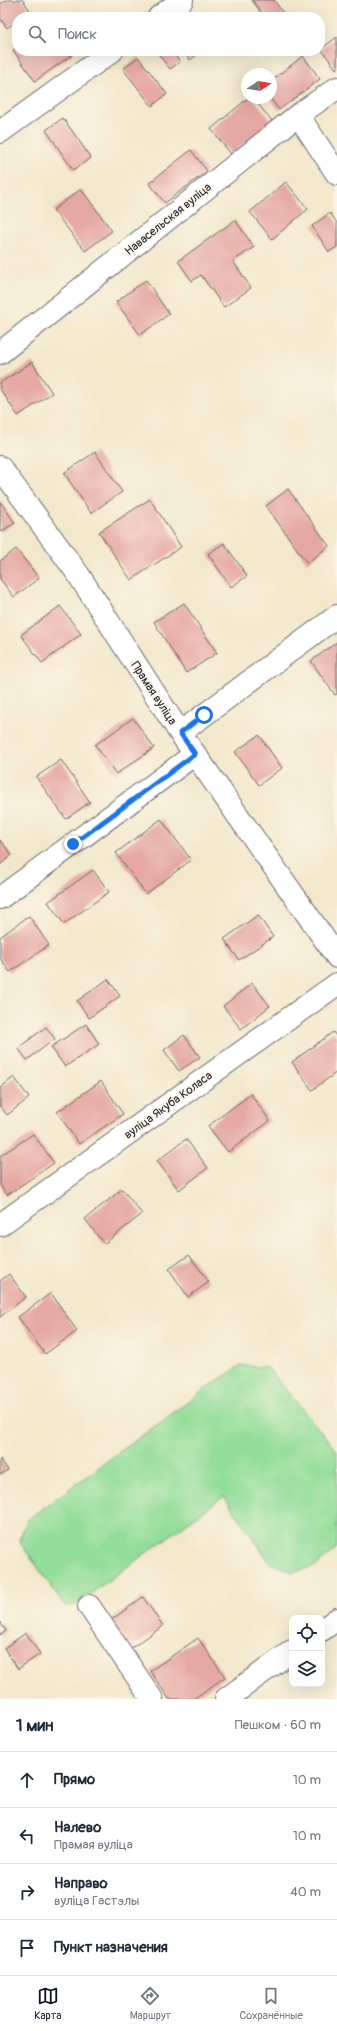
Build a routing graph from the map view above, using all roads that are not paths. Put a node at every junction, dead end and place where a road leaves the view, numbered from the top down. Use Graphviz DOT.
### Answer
graph roads {
  1 [pos="182,0"];
  2 [pos="165,12"];
  3 [pos="105,56"];
  4 [pos="337,88"];
  5 [pos="298,115"];
  6 [pos="0,132"];
  7 [pos="337,174"];
  8 [pos="0,353"];
  9 [pos="0,467"];
  10 [pos="337,616"];
  11 [pos="180,733"];
  12 [pos="195,754"];
  13 [pos="0,898"];
  14 [pos="337,957"];
  15 [pos="337,984"];
  16 [pos="0,1225"];
  17 [pos="89,1606"];
  18 [pos="337,1619"];
  19 [pos="325,1628"];
  20 [pos="289,1654"];
  21 [pos="152,1699"];
  22 [pos="226,1699"];
  1 -- 2 [label="street"];
  3 -- 6 [label="street"];
  4 -- 5 [label="street, Навасельская вуліца"];
  5 -- 7 [label="street"];
  5 -- 8 [label="street, Навасельская вуліца"];
  9 -- 11 [label="street, Прамая вуліца"];
  10 -- 11 [label="street"];
  11 -- 12 [label="street, Прамая вуліца"];
  12 -- 13 [label="street"];
  12 -- 14 [label="street, Прамая вуліца"];
  15 -- 16 [label="street, вуліца Якуба Коласа"];
  17 -- 21 [label="street"];
  18 -- 19 [label="street"];
  20 -- 22 [label="street"];
}
